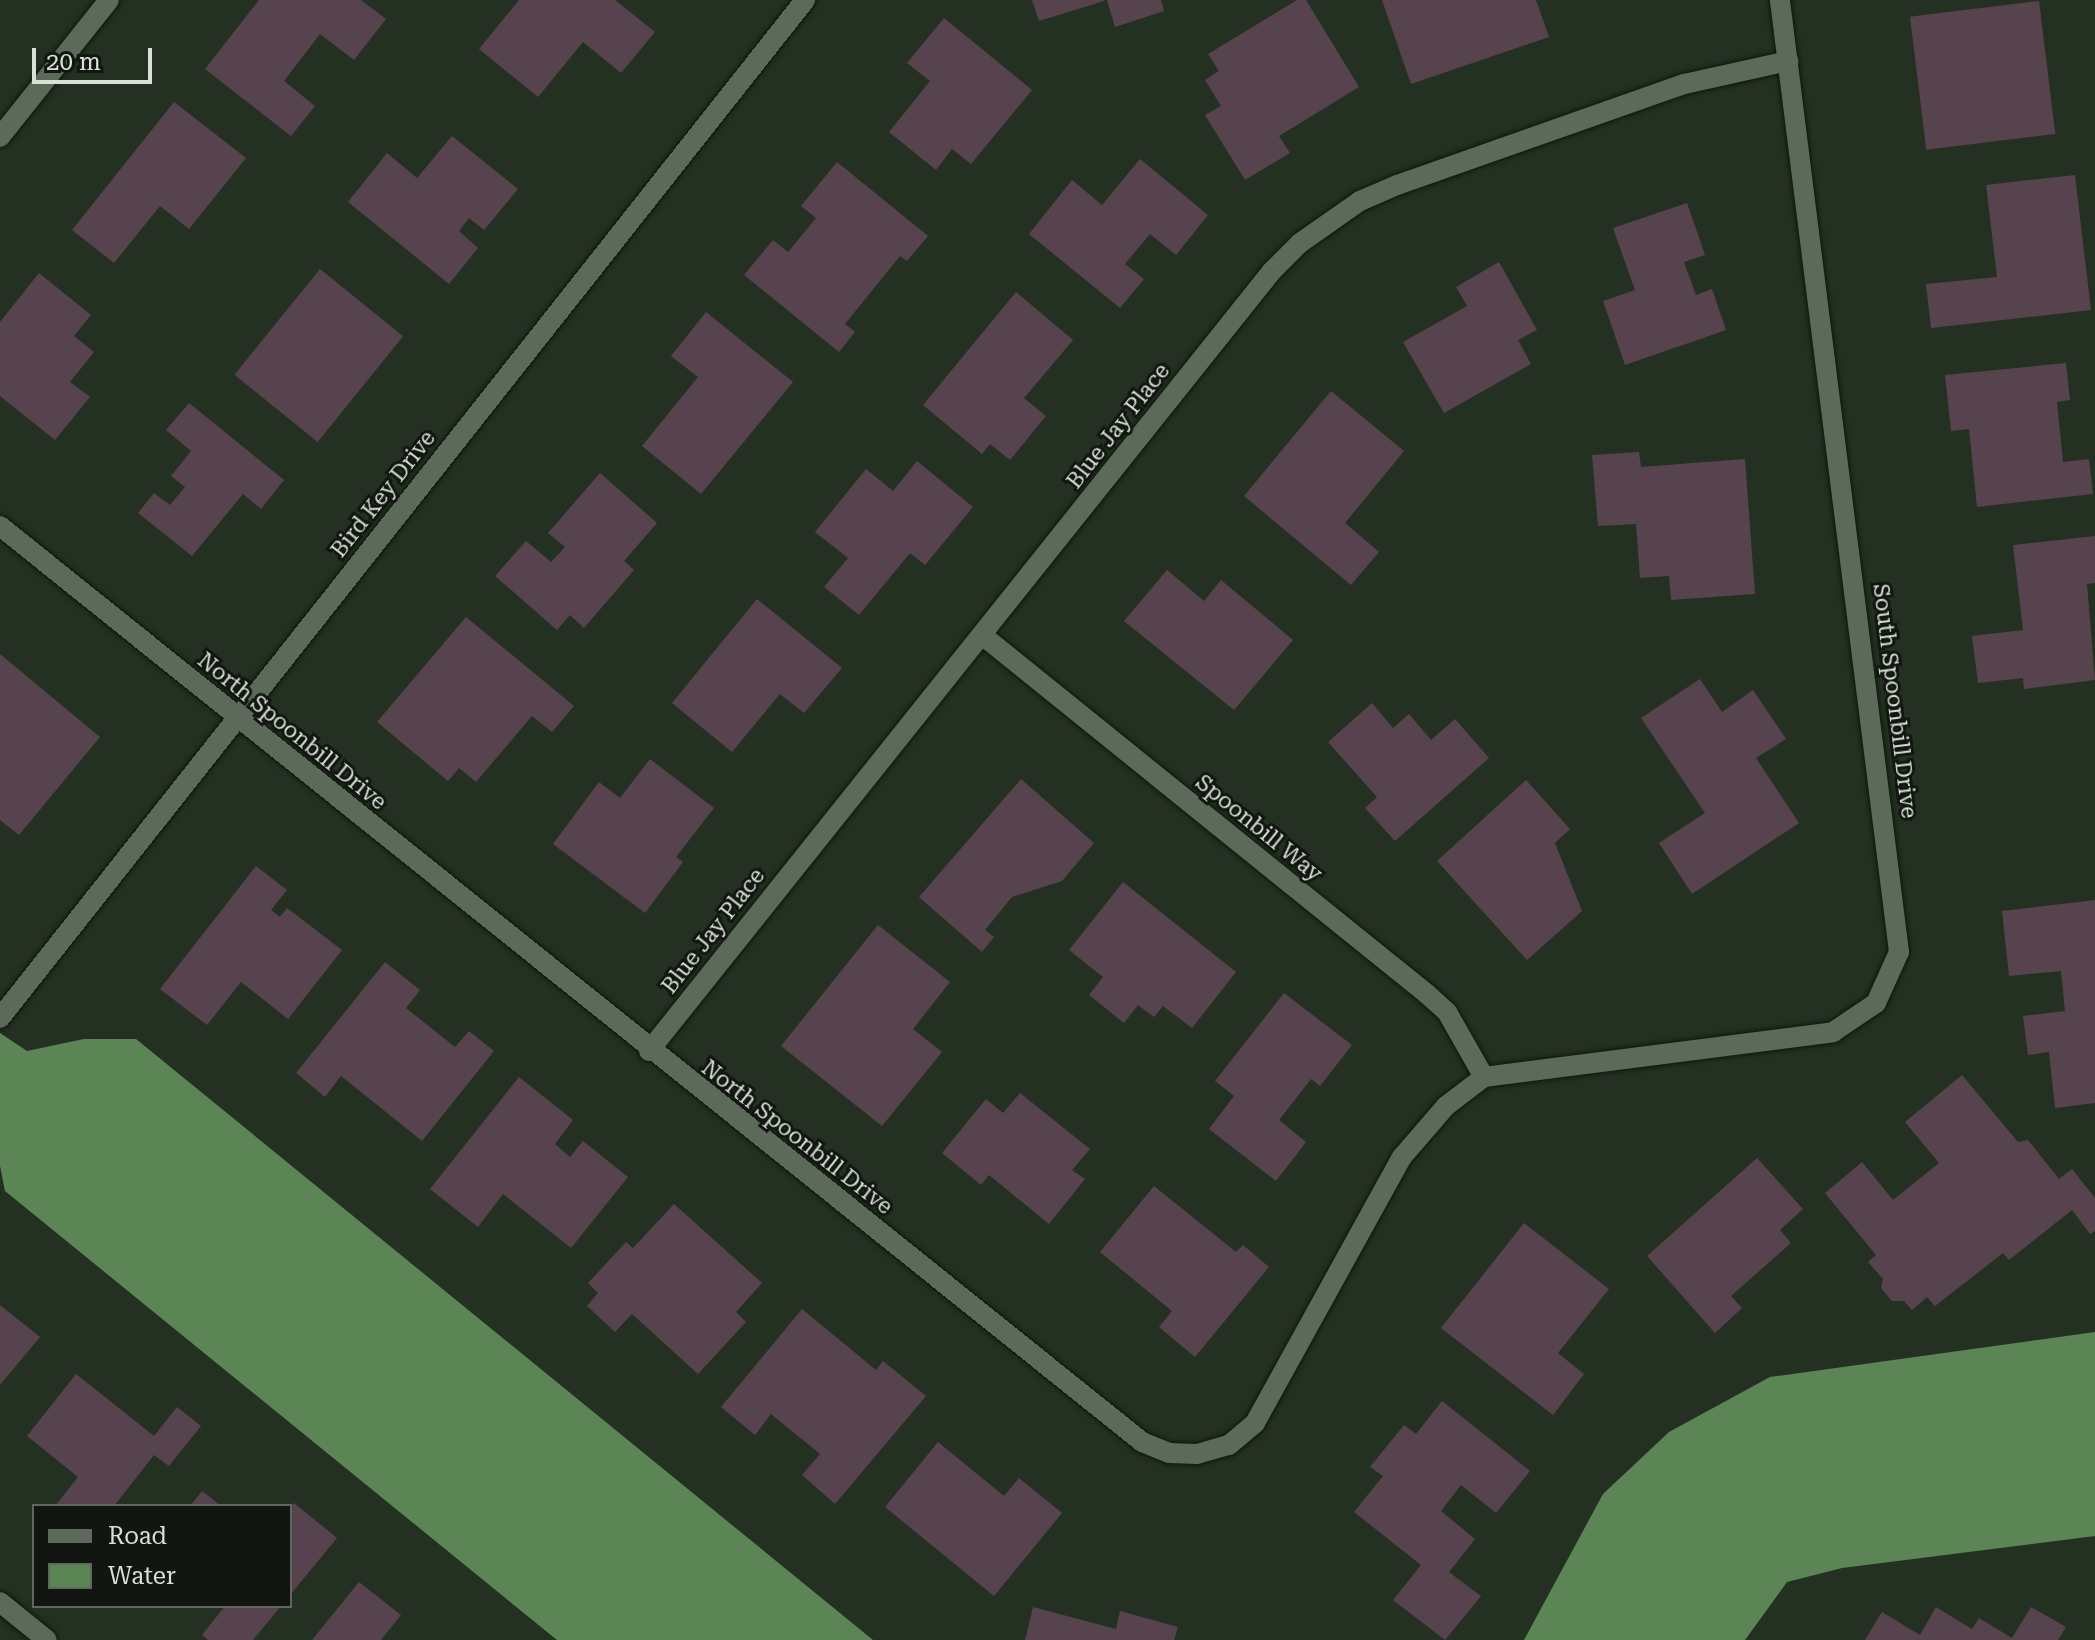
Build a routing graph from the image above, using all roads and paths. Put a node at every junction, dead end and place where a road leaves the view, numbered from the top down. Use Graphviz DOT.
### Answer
graph roads {
  1 [pos="109,0"];
  2 [pos="805,0"];
  3 [pos="1780,0"];
  4 [pos="1788,61"];
  5 [pos="0,137"];
  6 [pos="0,526"];
  7 [pos="982,635"];
  8 [pos="238,717"];
  9 [pos="0,1018"];
  10 [pos="649,1051"];
  11 [pos="1484,1077"];
  12 [pos="0,1602"];
  13 [pos="47,1640"];
  1 -- 5 [label="street"];
  2 -- 8 [label="street, Bird Key Drive"];
  3 -- 4 [label="street, South Spoonbill Drive"];
  4 -- 7 [label="street, Blue Jay Place"];
  4 -- 11 [label="street, South Spoonbill Drive"];
  6 -- 8 [label="street, North Spoonbill Drive"];
  7 -- 10 [label="street, Blue Jay Place"];
  7 -- 11 [label="street, Spoonbill Way"];
  8 -- 9 [label="street, Bird Key Drive"];
  8 -- 10 [label="street, North Spoonbill Drive"];
  10 -- 11 [label="street, North Spoonbill Drive"];
  12 -- 13 [label="street"];
}
